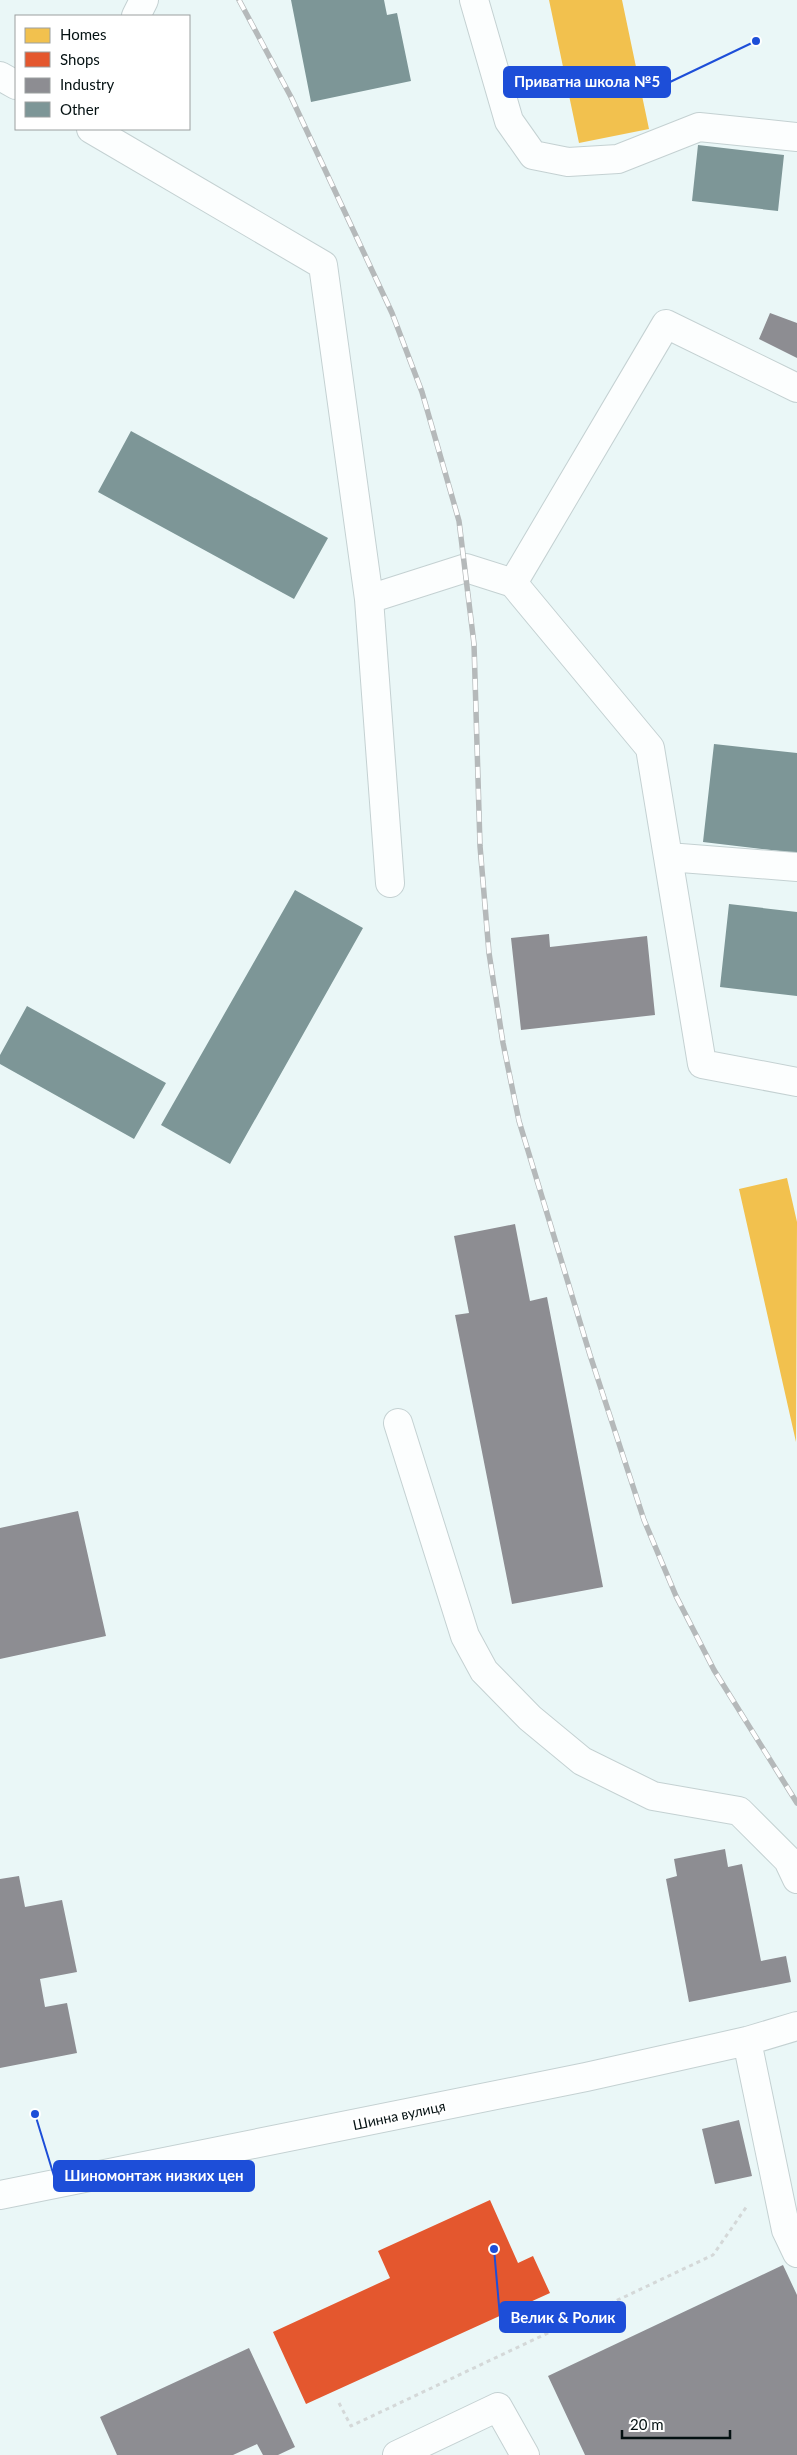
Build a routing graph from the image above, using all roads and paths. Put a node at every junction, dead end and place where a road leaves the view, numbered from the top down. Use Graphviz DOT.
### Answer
graph roads {
  1 [pos="144,0"];
  2 [pos="474,0"];
  3 [pos="136,15"];
  4 [pos="0,76"];
  5 [pos="15,84"];
  6 [pos="93,130"];
  7 [pos="797,137"];
  8 [pos="797,388"];
  9 [pos="513,583"];
  10 [pos="369,599"];
  11 [pos="668,857"];
  12 [pos="797,867"];
  13 [pos="390,884"];
  14 [pos="797,1082"];
  15 [pos="398,1423"];
  16 [pos="797,1879"];
  17 [pos="797,2026"];
  18 [pos="746,2041"];
  19 [pos="773,2167"];
  20 [pos="0,2195"];
  21 [pos="797,2253"];
  22 [pos="339,2403"];
  23 [pos="397,2455"];
  24 [pos="525,2455"];
  1 -- 3 [label="street"];
  2 -- 7 [label="street"];
  4 -- 5 [label="street"];
  6 -- 10 [label="street"];
  8 -- 9 [label="street"];
  9 -- 10 [label="street"];
  9 -- 11 [label="street"];
  10 -- 13 [label="street"];
  11 -- 12 [label="street"];
  11 -- 14 [label="street"];
  15 -- 16 [label="street"];
  17 -- 18 [label="street, Шинна вулиця"];
  18 -- 19 [label="street"];
  18 -- 20 [label="street, Шинна вулиця"];
  19 -- 21 [label="street"];
  19 -- 22 [label="path"];
  23 -- 24 [label="street"];
}
